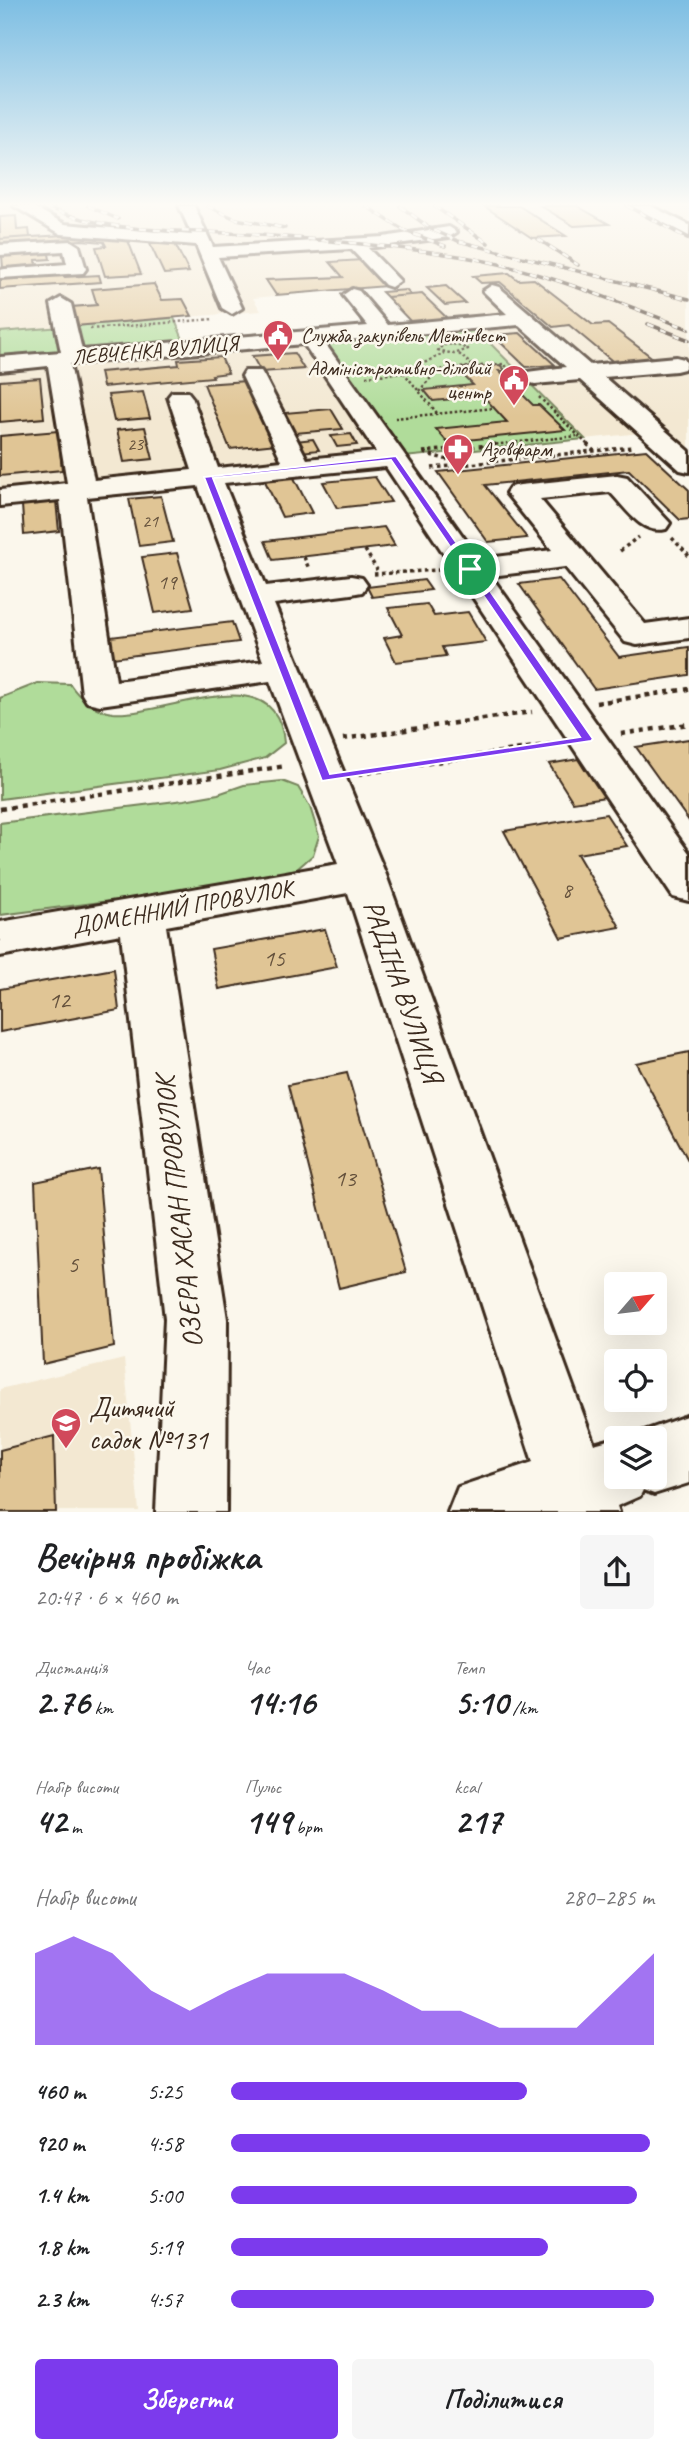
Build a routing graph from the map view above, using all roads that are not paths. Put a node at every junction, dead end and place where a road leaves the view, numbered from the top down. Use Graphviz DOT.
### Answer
graph roads {
  1 [pos="231,277"];
  2 [pos="387,277"];
  3 [pos="391,281"];
  4 [pos="492,291"];
  5 [pos="352,295"];
  6 [pos="61,304"];
  7 [pos="524,319"];
  8 [pos="383,331"];
  9 [pos="310,337"];
  10 [pos="247,342"];
  11 [pos="660,352"];
  12 [pos="66,358"];
  13 [pos="0,364"];
  14 [pos="585,373"];
  15 [pos="253,376"];
  16 [pos="535,377"];
  17 [pos="180,397"];
  18 [pos="414,455"];
  19 [pos="688,463"];
  20 [pos="298,467"];
  21 [pos="208,477"];
  22 [pos="77,490"];
  23 [pos="0,498"];
  24 [pos="646,530"];
  25 [pos="572,557"];
  26 [pos="470,569"];
  27 [pos="365,579"];
  28 [pos="255,597"];
  29 [pos="689,628"];
  30 [pos="284,669"];
  31 [pos="364,875"];
  32 [pos="688,885"];
  33 [pos="141,914"];
  34 [pos="0,939"];
  35 [pos="689,1449"];
  36 [pos="667,1456"];
  37 [pos="591,1490"];
  38 [pos="191,1511"];
  39 [pos="484,1511"];
  1 -- 10 [label="street"];
  2 -- 3 [label="street"];
  4 -- 7 [label="street"];
  5 -- 8 [label="street"];
  6 -- 12 [label="street"];
  7 -- 8 [label="street, ЛЕВЧЕНКА ВУЛИЦЯ"];
  7 -- 14 [label="street"];
  8 -- 9 [label="street, ЛЕВЧЕНКА ВУЛИЦЯ"];
  9 -- 10 [label="street, ЛЕВЧЕНКА ВУЛИЦЯ"];
  9 -- 18 [label="street"];
  10 -- 12 [label="street, ЛЕВЧЕНКА ВУЛИЦЯ"];
  11 -- 14 [label="street"];
  12 -- 13 [label="street, ЛЕВЧЕНКА ВУЛИЦЯ"];
  12 -- 22 [label="street"];
  14 -- 16 [label="street"];
  14 -- 19 [label="street"];
  15 -- 20 [label="street"];
  17 -- 21 [label="street, РАДІНА ВУЛИЦЯ"];
  18 -- 20 [label="street"];
  18 -- 26 [label="street"];
  20 -- 21 [label="street"];
  21 -- 22 [label="street"];
  21 -- 28 [label="street, РАДІНА ВУЛИЦЯ"];
  22 -- 23 [label="street"];
  22 -- 30 [label="street"];
  24 -- 25 [label="street"];
  25 -- 26 [label="street"];
  25 -- 29 [label="street"];
  26 -- 32 [label="street"];
  27 -- 28 [label="street"];
  28 -- 30 [label="street, РАДІНА ВУЛИЦЯ"];
  30 -- 31 [label="street, РАДІНА ВУЛИЦЯ"];
  31 -- 33 [label="street, ДОМЕННИЙ ПРОВУЛОК"];
  31 -- 37 [label="street, РАДІНА ВУЛИЦЯ"];
  33 -- 34 [label="street, ДОМЕННИЙ ПРОВУЛОК"];
  33 -- 38 [label="street, ОЗЕРА ХАСАН ПРОВУЛОК"];
  35 -- 36 [label="street"];
  37 -- 39 [label="street"];
}
